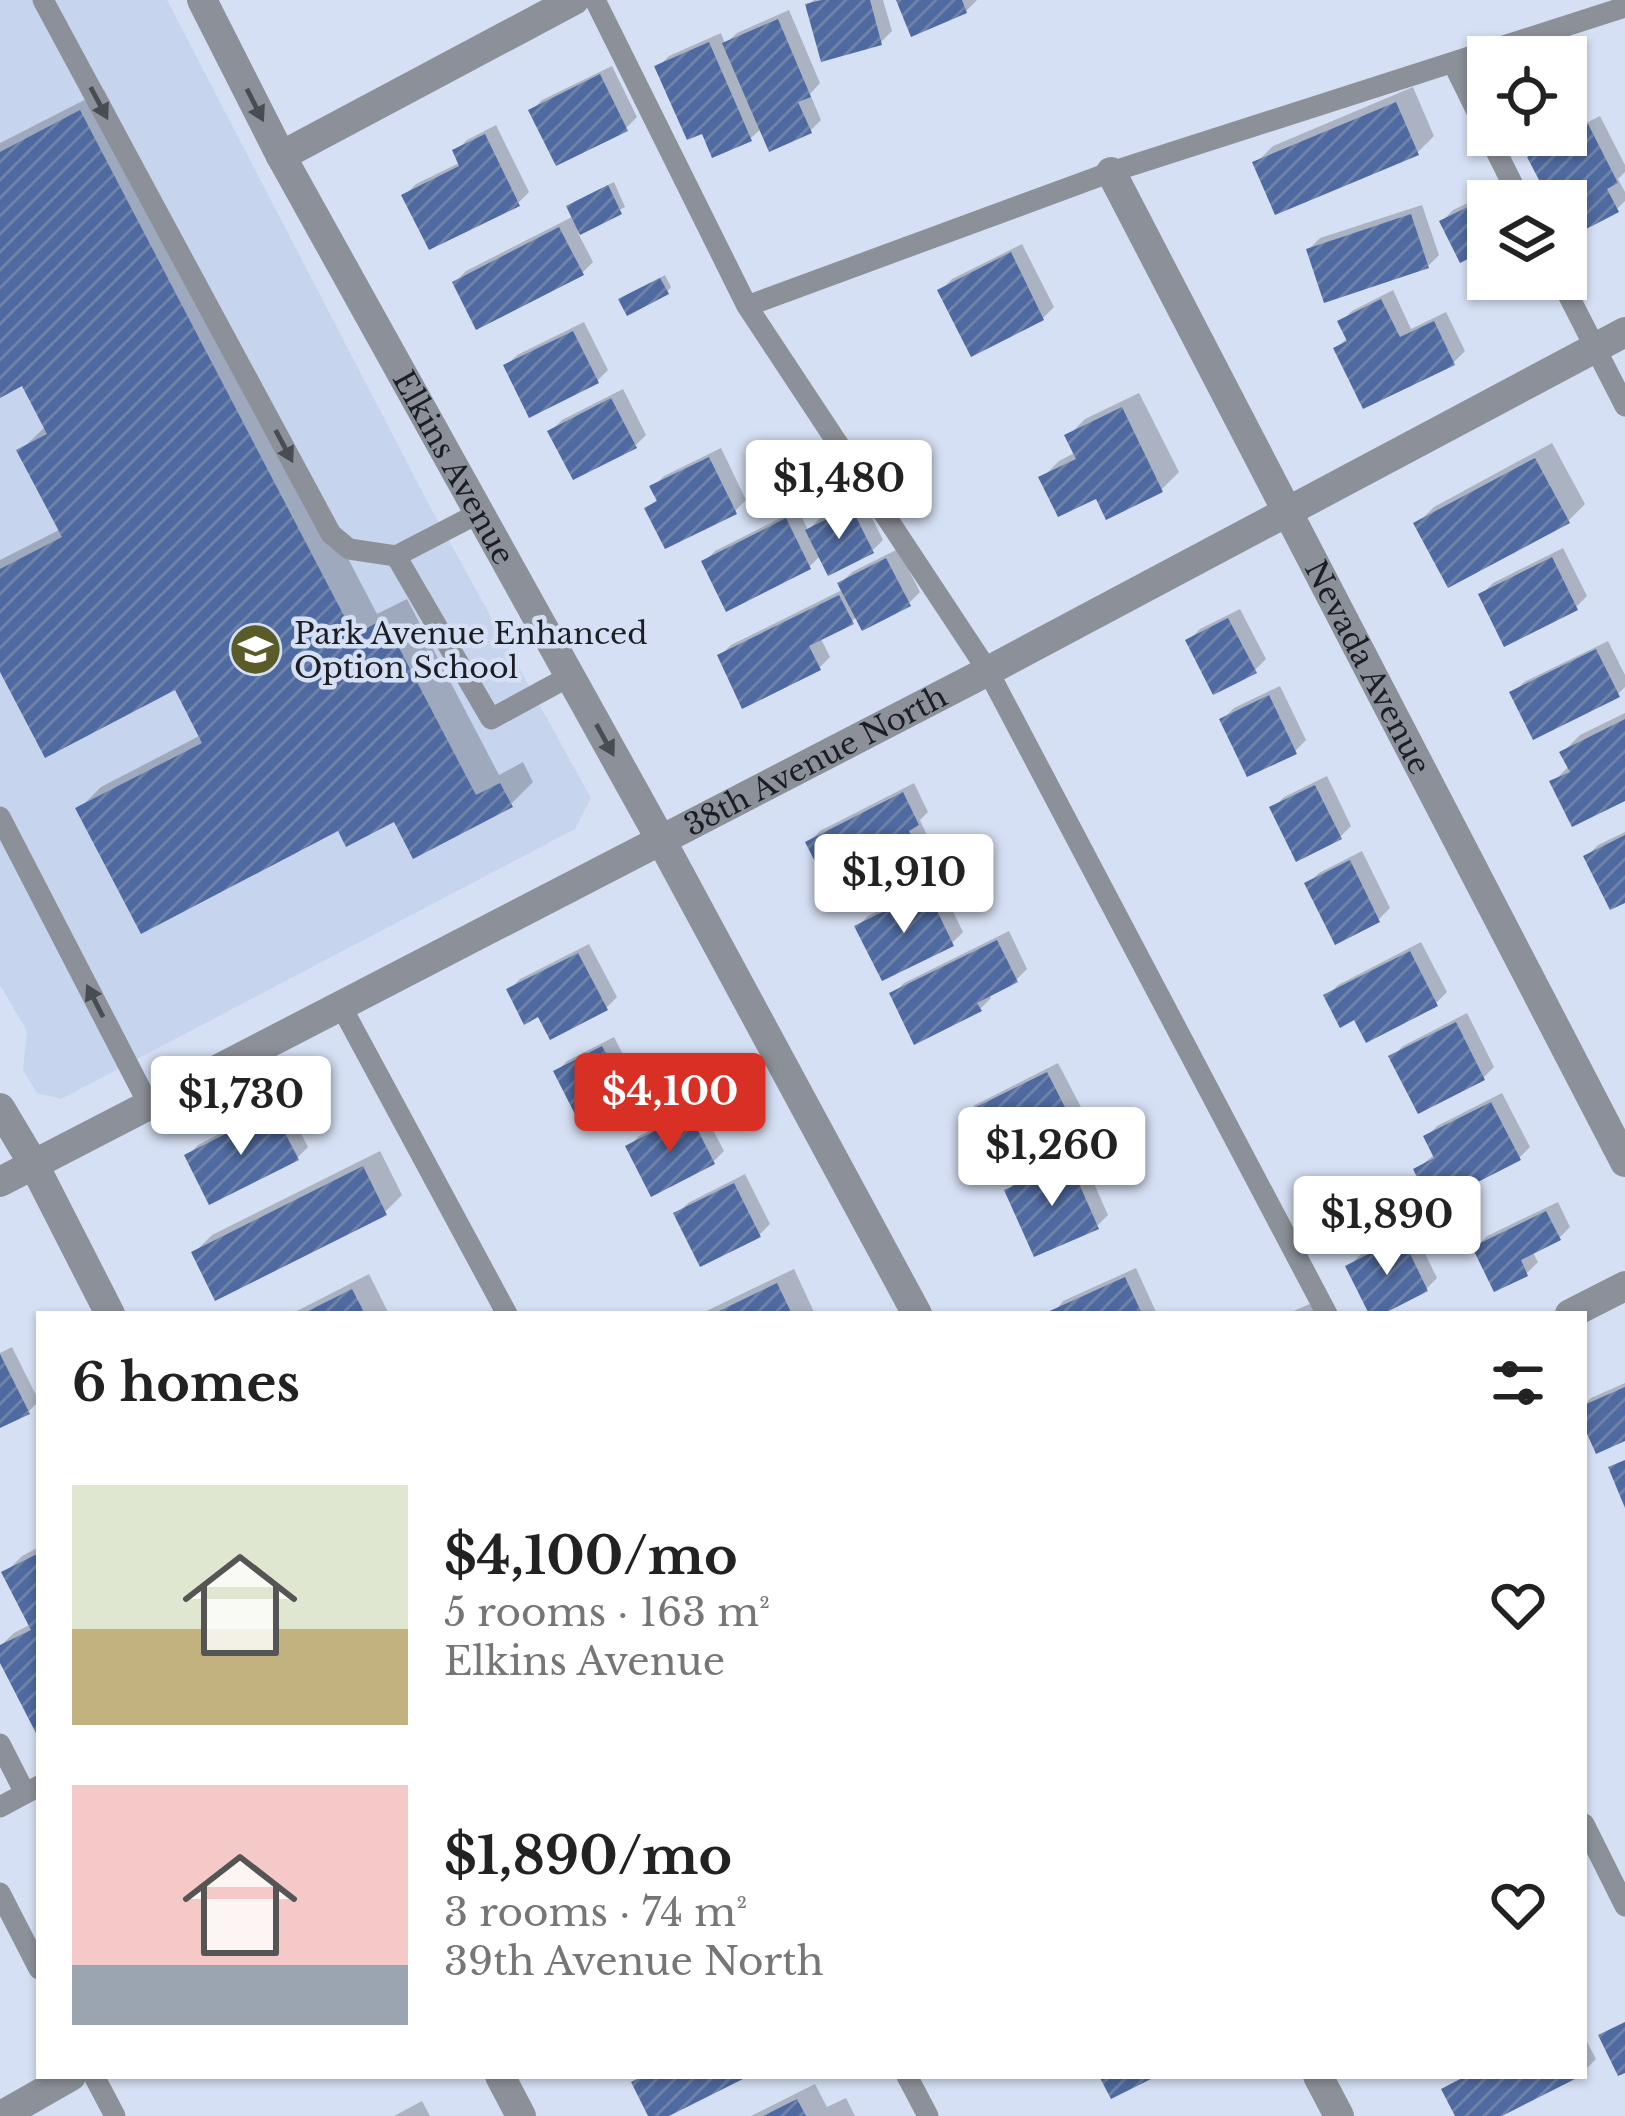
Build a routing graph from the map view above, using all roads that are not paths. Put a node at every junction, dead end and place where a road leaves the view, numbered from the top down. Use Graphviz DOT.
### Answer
graph roads {
  1 [pos="43,0"];
  2 [pos="202,0"];
  3 [pos="574,0"];
  4 [pos="595,0"];
  5 [pos="1625,8"];
  6 [pos="1453,63"];
  7 [pos="1467,92"];
  8 [pos="281,156"];
  9 [pos="1111,172"];
  10 [pos="1570,300"];
  11 [pos="747,306"];
  12 [pos="1625,332"];
  13 [pos="1594,347"];
  14 [pos="1625,406"];
  15 [pos="1289,512"];
  16 [pos="479,513"];
  17 [pos="397,556"];
  18 [pos="988,671"];
  19 [pos="570,676"];
  20 [pos="0,817"];
  21 [pos="661,840"];
  22 [pos="341,1006"];
  23 [pos="149,1105"];
  24 [pos="0,1108"];
  25 [pos="1625,1162"];
  26 [pos="34,1165"];
  27 [pos="0,1182"];
  28 [pos="1625,1286"];
  29 [pos="108,1311"];
  30 [pos="505,1311"];
  31 [pos="915,1311"];
  32 [pos="1325,1311"];
  33 [pos="1576,1311"];
  34 [pos="0,1744"];
  35 [pos="32,1789"];
  36 [pos="0,1807"];
  37 [pos="1587,1830"];
  38 [pos="0,1893"];
  39 [pos="1625,1906"];
  40 [pos="36,1963"];
  41 [pos="65,2079"];
  42 [pos="96,2079"];
  43 [pos="502,2079"];
  44 [pos="909,2079"];
  45 [pos="1320,2079"];
  46 [pos="1,2116"];
  47 [pos="115,2116"];
  48 [pos="521,2116"];
  49 [pos="928,2116"];
  50 [pos="1339,2116"];
  1 -- 17 [label="lane, one-way"];
  2 -- 8 [label="street, Elkins Avenue, one-way"];
  3 -- 8 [label="street"];
  4 -- 11 [label="lane"];
  5 -- 6 [label="lane"];
  6 -- 7 [label="lane"];
  6 -- 9 [label="lane"];
  8 -- 16 [label="street, Elkins Avenue"];
  9 -- 11 [label="lane"];
  9 -- 15 [label="street, Nevada Avenue"];
  10 -- 13 [label="lane"];
  11 -- 18 [label="lane"];
  12 -- 13 [label="street, 38th Avenue North"];
  13 -- 14 [label="lane"];
  13 -- 15 [label="street, 38th Avenue North"];
  15 -- 18 [label="street, 38th Avenue North"];
  15 -- 25 [label="street, Nevada Avenue"];
  16 -- 17 [label="lane"];
  16 -- 19 [label="street, Elkins Avenue"];
  17 -- 19 [label="lane"];
  18 -- 21 [label="street, 38th Avenue North"];
  18 -- 32 [label="lane"];
  19 -- 21 [label="street, Elkins Avenue, one-way"];
  23 -- 20 [label="lane, one-way"];
  21 -- 22 [label="street, 38th Avenue North"];
  21 -- 31 [label="street, Elkins Avenue"];
  22 -- 23 [label="street, 38th Avenue North"];
  22 -- 30 [label="lane"];
  23 -- 26 [label="street, 38th Avenue North"];
  24 -- 26 [label="street"];
  26 -- 27 [label="street, 38th Avenue North"];
  26 -- 29 [label="street"];
  28 -- 33 [label="street"];
  34 -- 35 [label="lane"];
  35 -- 36 [label="lane"];
  37 -- 39 [label="lane"];
  38 -- 40 [label="lane"];
  41 -- 46 [label="street"];
  42 -- 47 [label="lane"];
  43 -- 48 [label="street"];
  44 -- 49 [label="lane"];
  45 -- 50 [label="street"];
}
